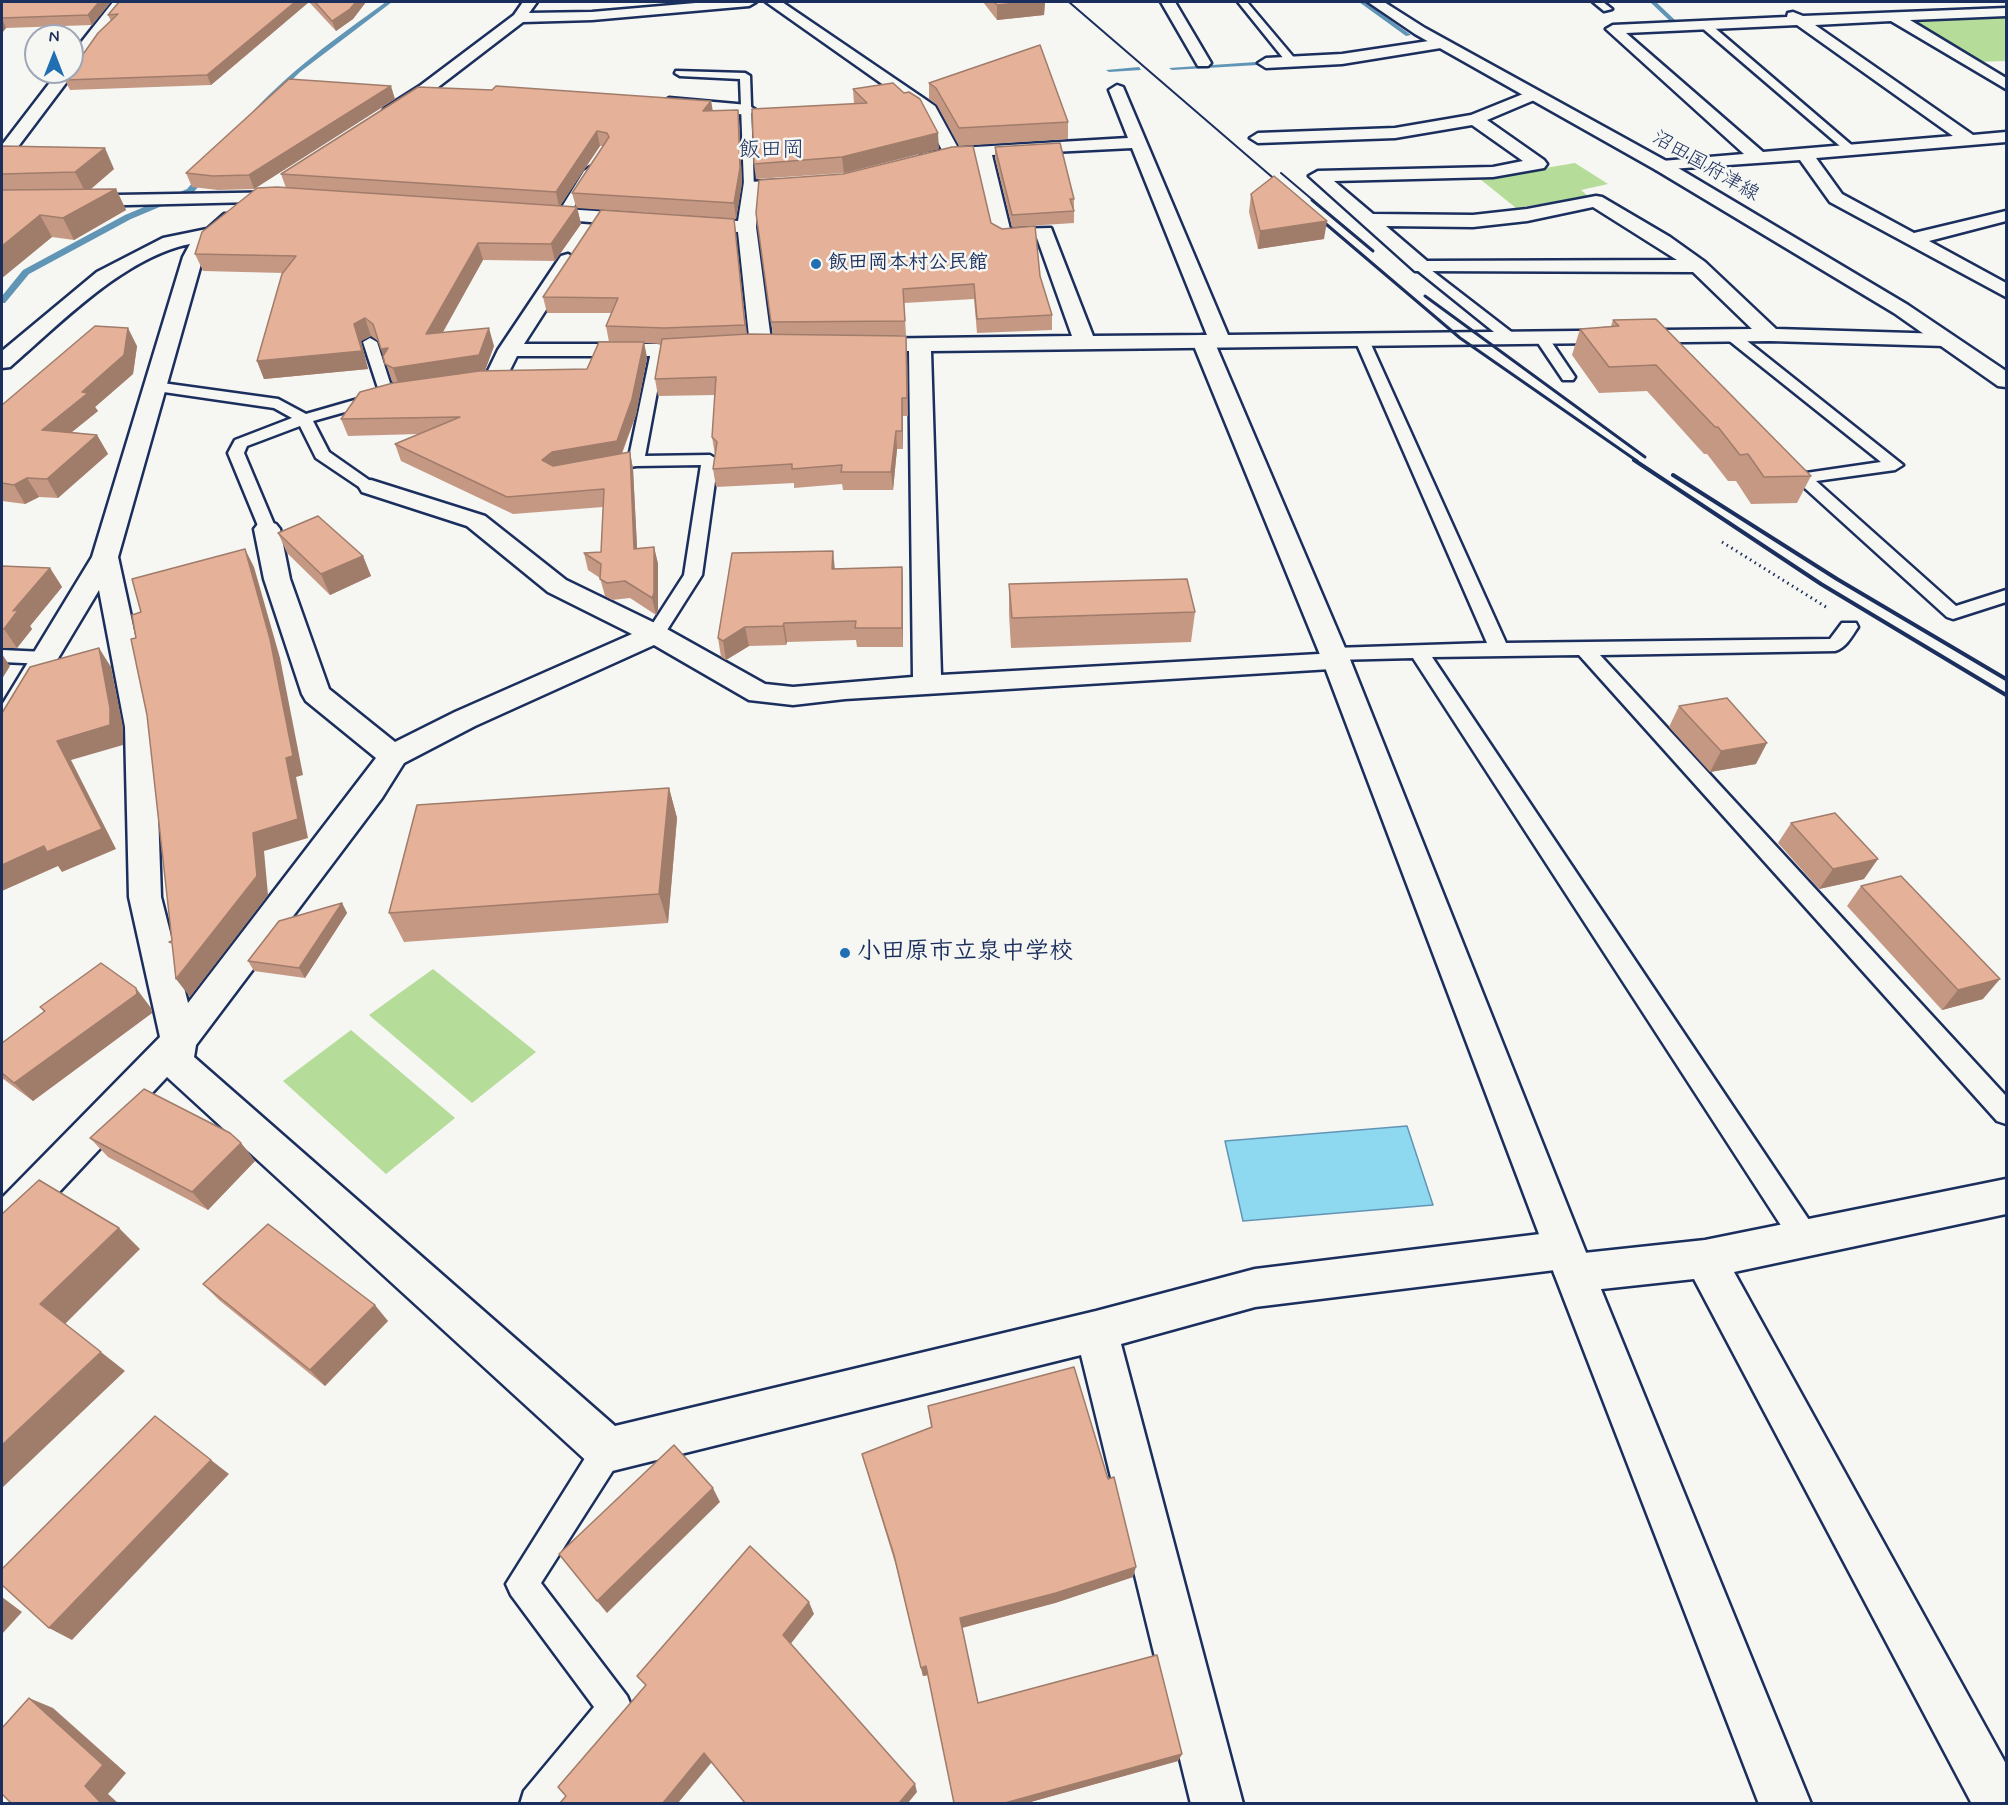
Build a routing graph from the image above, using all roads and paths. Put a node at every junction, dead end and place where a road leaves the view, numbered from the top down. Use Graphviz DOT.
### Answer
graph roads {
  1 [pos="120,2"];
  2 [pos="530,2"];
  3 [pos="749,2"];
  4 [pos="773,2"];
  5 [pos="1168,2"];
  6 [pos="1242,2"];
  7 [pos="1375,2"];
  8 [pos="1597,2"];
  9 [pos="1869,2"];
  10 [pos="1967,2"];
  11 [pos="1782,8"];
  12 [pos="1607,9"];
  13 [pos="1984,12"];
  14 [pos="2007,12"];
  15 [pos="1894,17"];
  16 [pos="519,18"];
  17 [pos="1800,21"];
  18 [pos="1705,25"];
  19 [pos="1442,44"];
  20 [pos="84,48"];
  21 [pos="1292,62"];
  22 [pos="1203,63"];
  23 [pos="1266,63"];
  24 [pos="680,73"];
  25 [pos="57,84"];
  26 [pos="2007,84"];
  27 [pos="427,88"];
  28 [pos="451,90"];
  29 [pos="1117,90"];
  30 [pos="1533,95"];
  31 [pos="654,102"];
  32 [pos="748,110"];
  33 [pos="1475,119"];
  34 [pos="377,120"];
  35 [pos="2007,137"];
  36 [pos="1258,138"];
  37 [pos="1969,140"];
  38 [pos="1139,143"];
  39 [pos="982,150"];
  40 [pos="1851,150"];
  41 [pos="952,153"];
  42 [pos="1804,153"];
  43 [pos="2,156"];
  44 [pos="1758,157"];
  45 [pos="598,159"];
  46 [pos="917,160"];
  47 [pos="1662,166"];
  48 [pos="288,177"];
  49 [pos="824,183"];
  50 [pos="750,186"];
  51 [pos="258,197"];
  52 [pos="306,198"];
  53 [pos="2,203"];
  54 [pos="516,212"];
  55 [pos="563,214"];
  56 [pos="2007,216"];
  57 [pos="598,217"];
  58 [pos="1366,219"];
  59 [pos="747,227"];
  60 [pos="213,233"];
  61 [pos="1913,239"];
  62 [pos="1698,266"];
  63 [pos="1422,267"];
  64 [pos="2007,291"];
  65 [pos="1770,335"];
  66 [pos="1732,336"];
  67 [pos="1509,337"];
  68 [pos="1541,337"];
  69 [pos="1362,340"];
  70 [pos="1946,340"];
  71 [pos="1211,341"];
  72 [pos="370,342"];
  73 [pos="1085,343"];
  74 [pos="920,344"];
  75 [pos="818,345"];
  76 [pos="840,345"];
  77 [pos="692,349"];
  78 [pos="509,350"];
  79 [pos="657,350"];
  80 [pos="2,362"];
  81 [pos="1568,377"];
  82 [pos="490,380"];
  83 [pos="2007,381"];
  84 [pos="155,387"];
  85 [pos="422,390"];
  86 [pos="397,393"];
  87 [pos="304,419"];
  88 [pos="1769,455"];
  89 [pos="636,460"];
  90 [pos="591,470"];
  91 [pos="1803,478"];
  92 [pos="371,487"];
  93 [pos="267,529"];
  94 [pos="1722,542"];
  95 [pos="105,557"];
  96 [pos="2003,601"];
  97 [pos="1849,627"];
  98 [pos="655,634"];
  99 [pos="1583,648"];
  100 [pos="1499,649"];
  101 [pos="1418,651"];
  102 [pos="2,656"];
  103 [pos="45,658"];
  104 [pos="1335,658"];
  105 [pos="927,686"];
  106 [pos="2,728"];
  107 [pos="393,756"];
  108 [pos="178,1041"];
  109 [pos="2007,1113"];
  110 [pos="2007,1196"];
  111 [pos="2,1225"];
  112 [pos="1805,1238"];
  113 [pos="1705,1259"];
  114 [pos="1569,1262"];
  115 [pos="1096,1330"];
  116 [pos="608,1450"];
  117 [pos="537,1803"];
  118 [pos="1217,1803"];
  119 [pos="1785,1803"];
  120 [pos="2000,1803"];
  1 -- 20 [label="street"];
  2 -- 16 [label="street"];
  3 -- 16 [label="street"];
  4 -- 41 [label="street"];
  5 -- 22 [label="street"];
  6 -- 21 [label="lane"];
  7 -- 19 [label="street, 沼田国府津線"];
  8 -- 12 [label="lane"];
  9 -- 15 [label="street"];
  10 -- 13 [label="street"];
  11 -- 17 [label="street"];
  13 -- 14 [label="street"];
  13 -- 15 [label="street"];
  15 -- 17 [label="street"];
  15 -- 26 [label="street"];
  16 -- 27 [label="street"];
  17 -- 18 [label="street"];
  17 -- 37 [label="street"];
  18 -- 40 [label="lane"];
  18 -- 44 [label="street"];
  19 -- 21 [label="street"];
  19 -- 30 [label="street, 沼田国府津線"];
  21 -- 23 [label="street"];
  24 -- 32 [label="lane"];
  25 -- 43 [label="street"];
  27 -- 28 [label="street"];
  27 -- 34 [label="street"];
  29 -- 38 [label="street"];
  30 -- 33 [label="street"];
  30 -- 47 [label="street, 沼田国府津線"];
  31 -- 32 [label="street"];
  32 -- 50 [label="lane"];
  33 -- 36 [label="street"];
  33 -- 58 [label="street"];
  35 -- 37 [label="street"];
  37 -- 40 [label="street"];
  38 -- 39 [label="street"];
  38 -- 71 [label="street"];
  39 -- 41 [label="street"];
  39 -- 73 [label="street"];
  40 -- 42 [label="street"];
  41 -- 46 [label="street"];
  42 -- 44 [label="street"];
  42 -- 61 [label="street"];
  44 -- 47 [label="street"];
  45 -- 55 [label="lane"];
  47 -- 70 [label="street, 沼田国府津線"];
  48 -- 51 [label="street"];
  49 -- 50 [label="street"];
  50 -- 59 [label="street"];
  51 -- 52 [label="street"];
  51 -- 53 [label="street"];
  51 -- 60 [label="street"];
  54 -- 55 [label="street"];
  55 -- 57 [label="street"];
  56 -- 61 [label="street"];
  57 -- 59 [label="street"];
  57 -- 78 [label="street"];
  58 -- 62 [label="street"];
  58 -- 63 [label="street"];
  59 -- 75 [label="street"];
  60 -- 80 [label="street"];
  60 -- 84 [label="street"];
  61 -- 64 [label="street"];
  62 -- 63 [label="street"];
  62 -- 65 [label="street"];
  63 -- 67 [label="lane"];
  65 -- 66 [label="street"];
  65 -- 70 [label="street"];
  66 -- 68 [label="street"];
  66 -- 91 [label="lane"];
  67 -- 68 [label="street"];
  67 -- 69 [label="street"];
  68 -- 81 [label="lane"];
  69 -- 71 [label="street"];
  69 -- 100 [label="lane"];
  70 -- 83 [label="street, 沼田国府津線"];
  71 -- 73 [label="street"];
  71 -- 104 [label="street"];
  72 -- 86 [label="lane"];
  73 -- 74 [label="street"];
  74 -- 76 [label="street"];
  74 -- 105 [label="street"];
  77 -- 79 [label="lane"];
  78 -- 79 [label="street"];
  78 -- 82 [label="street"];
  79 -- 89 [label="lane"];
  84 -- 87 [label="lane"];
  84 -- 95 [label="street"];
  85 -- 86 [label="lane"];
  86 -- 87 [label="lane"];
  87 -- 92 [label="lane"];
  87 -- 93 [label="lane"];
  88 -- 91 [label="lane"];
  89 -- 90 [label="lane"];
  89 -- 98 [label="lane"];
  91 -- 96 [label="lane"];
  92 -- 98 [label="street"];
  93 -- 107 [label="street"];
  94 -- 97 [label="path"];
  95 -- 103 [label="street"];
  95 -- 108 [label="street"];
  97 -- 99 [label="lane"];
  98 -- 105 [label="street"];
  98 -- 107 [label="street"];
  99 -- 100 [label="lane"];
  99 -- 109 [label="lane"];
  100 -- 101 [label="lane"];
  101 -- 104 [label="lane"];
  101 -- 112 [label="lane"];
  102 -- 103 [label="lane"];
  103 -- 106 [label="street"];
  104 -- 105 [label="street"];
  104 -- 114 [label="street"];
  107 -- 108 [label="street"];
  108 -- 111 [label="street"];
  108 -- 116 [label="street"];
  110 -- 112 [label="street"];
  112 -- 113 [label="street"];
  113 -- 114 [label="street"];
  113 -- 120 [label="street"];
  114 -- 115 [label="street"];
  114 -- 119 [label="street"];
  115 -- 116 [label="street"];
  115 -- 118 [label="street"];
  116 -- 117 [label="lane"];
}
